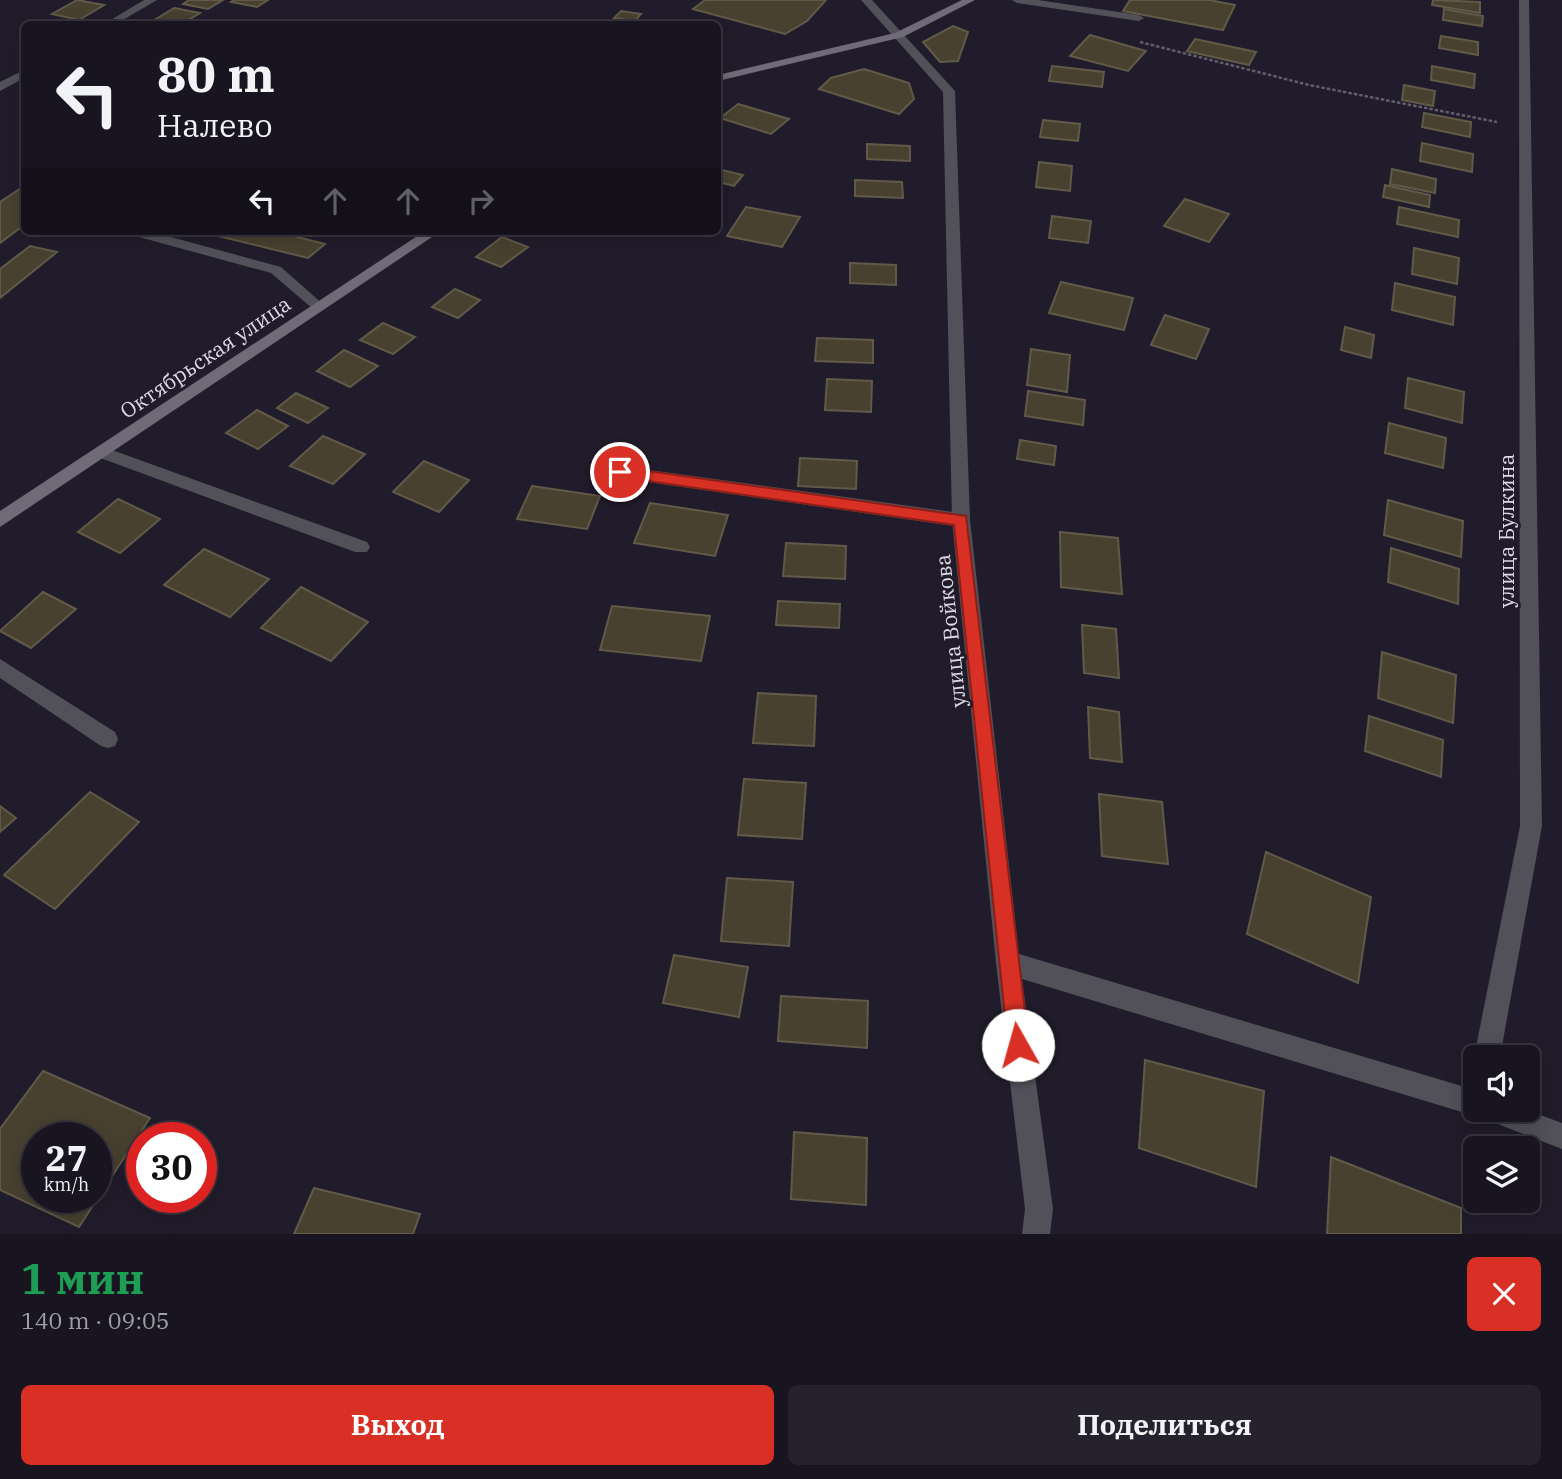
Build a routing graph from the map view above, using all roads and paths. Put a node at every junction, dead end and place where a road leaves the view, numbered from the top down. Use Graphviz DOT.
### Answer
graph roads {
  1 [pos="152,0"];
  2 [pos="866,0"];
  3 [pos="970,0"];
  4 [pos="1017,0"];
  5 [pos="1524,0"];
  6 [pos="1067,3"];
  7 [pos="1139,18"];
  8 [pos="114,21"];
  9 [pos="899,35"];
  10 [pos="1139,42"];
  11 [pos="21,75"];
  12 [pos="721,77"];
  13 [pos="0,87"];
  14 [pos="1525,127"];
  15 [pos="148,235"];
  16 [pos="428,235"];
  17 [pos="318,306"];
  18 [pos="100,452"];
  19 [pos="620,472"];
  20 [pos="0,520"];
  21 [pos="961,520"];
  22 [pos="361,547"];
  23 [pos="0,667"];
  24 [pos="108,739"];
  25 [pos="1008,963"];
  26 [pos="1489,1045"];
  27 [pos="1463,1099"];
  28 [pos="1525,1122"];
  29 [pos="1562,1136"];
  30 [pos="1036,1234"];
  1 -- 8 [label="street"];
  2 -- 9 [label="street"];
  3 -- 9 [label="main road"];
  4 -- 6 [label="street"];
  5 -- 14 [label="street, улица Булкина"];
  6 -- 7 [label="street"];
  9 -- 12 [label="main road"];
  9 -- 21 [label="street, улица Войкова"];
  10 -- 14 [label="path"];
  11 -- 13 [label="street"];
  14 -- 26 [label="street, улица Булкина"];
  15 -- 17 [label="street"];
  16 -- 17 [label="main road, Октябрьская улица"];
  17 -- 18 [label="main road, Октябрьская улица"];
  18 -- 20 [label="main road, Октябрьская улица"];
  18 -- 22 [label="street"];
  19 -- 21 [label="street"];
  21 -- 25 [label="street, улица Войкова"];
  23 -- 24 [label="street"];
  25 -- 27 [label="street"];
  25 -- 30 [label="street, улица Войкова"];
  28 -- 29 [label="street"];
}
